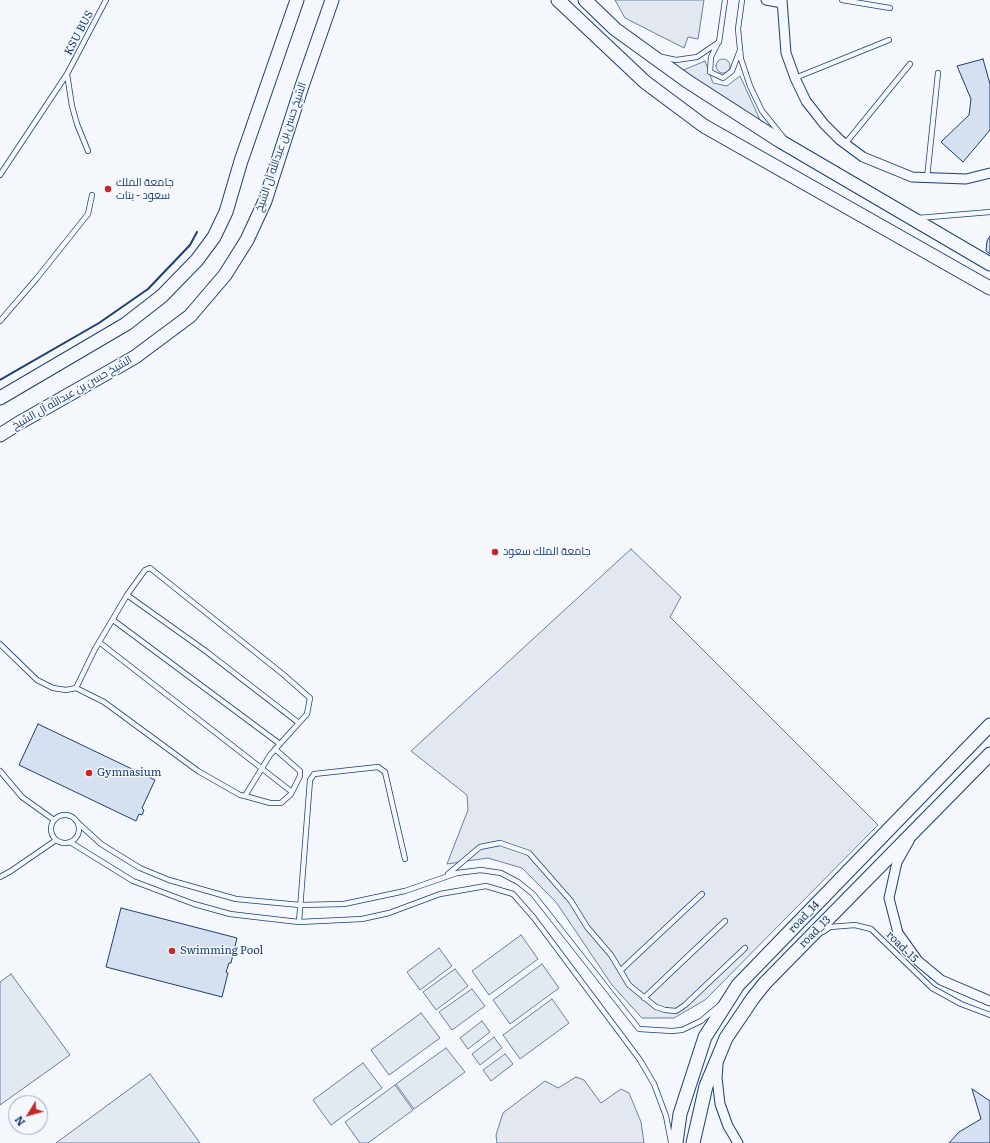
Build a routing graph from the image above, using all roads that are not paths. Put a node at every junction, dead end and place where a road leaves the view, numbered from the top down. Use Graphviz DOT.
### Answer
graph roads {
  1 [pos="106,0"];
  2 [pos="297,0"];
  3 [pos="332,0"];
  4 [pos="558,0"];
  5 [pos="585,0"];
  6 [pos="725,0"];
  7 [pos="742,0"];
  8 [pos="766,0"];
  9 [pos="842,0"];
  10 [pos="782,2"];
  11 [pos="890,8"];
  12 [pos="889,40"];
  13 [pos="719,42"];
  14 [pos="740,49"];
  15 [pos="652,56"];
  16 [pos="910,64"];
  17 [pos="938,73"];
  18 [pos="67,74"];
  19 [pos="795,78"];
  20 [pos="845,144"];
  21 [pos="792,148"];
  22 [pos="88,151"];
  23 [pos="990,173"];
  24 [pos="0,175"];
  25 [pos="927,178"];
  26 [pos="92,195"];
  27 [pos="990,212"];
  28 [pos="914,218"];
  29 [pos="990,264"];
  30 [pos="990,288"];
  31 [pos="0,321"];
  32 [pos="0,398"];
  33 [pos="0,435"];
  34 [pos="127,595"];
  35 [pos="112,620"];
  36 [pos="99,642"];
  37 [pos="0,644"];
  38 [pos="76,688"];
  39 [pos="299,723"];
  40 [pos="990,726"];
  41 [pos="280,744"];
  42 [pos="275,749"];
  43 [pos="990,754"];
  44 [pos="262,768"];
  45 [pos="0,771"];
  46 [pos="292,792"];
  47 [pos="245,796"];
  48 [pos="54,820"];
  49 [pos="76,822"];
  50 [pos="916,829"];
  51 [pos="56,840"];
  52 [pos="70,842"];
  53 [pos="405,859"];
  54 [pos="0,876"];
  55 [pos="446,876"];
  56 [pos="702,894"];
  57 [pos="300,905"];
  58 [pos="725,920"];
  59 [pos="299,922"];
  60 [pos="745,948"];
  61 [pos="798,948"];
  62 [pos="620,970"];
  63 [pos="734,991"];
  64 [pos="644,998"];
  65 [pos="990,1001"];
  66 [pos="990,1015"];
  67 [pos="719,1054"];
  68 [pos="671,1143"];
  69 [pos="676,1143"];
  70 [pos="693,1143"];
  71 [pos="738,1143"];
  1 -- 18 [label="lane, KSU BUS"];
  2 -- 32 [label="street"];
  3 -- 33 [label="street, الشيخ حسن بن عبدالله آل الشيخ"];
  4 -- 30 [label="street"];
  5 -- 15 [label="street"];
  6 -- 13 [label="lane"];
  7 -- 14 [label="lane"];
  8 -- 10 [label="street"];
  9 -- 11 [label="lane"];
  10 -- 19 [label="street"];
  12 -- 19 [label="lane"];
  13 -- 14 [label="lane"];
  13 -- 15 [label="lane"];
  14 -- 21 [label="lane"];
  15 -- 21 [label="street"];
  16 -- 20 [label="lane"];
  17 -- 25 [label="lane"];
  18 -- 22 [label="lane"];
  18 -- 24 [label="lane, KSU BUS"];
  19 -- 20 [label="street"];
  20 -- 25 [label="street"];
  21 -- 28 [label="street"];
  23 -- 25 [label="street"];
  26 -- 31 [label="lane"];
  27 -- 28 [label="lane"];
  28 -- 29 [label="street"];
  34 -- 35 [label="lane"];
  34 -- 39 [label="lane"];
  34 -- 39 [label="lane"];
  35 -- 36 [label="lane"];
  35 -- 41 [label="lane"];
  36 -- 38 [label="lane"];
  36 -- 44 [label="lane"];
  37 -- 38 [label="lane"];
  38 -- 47 [label="lane"];
  39 -- 41 [label="lane"];
  40 -- 63 [label="street, road_14"];
  41 -- 42 [label="lane"];
  42 -- 44 [label="lane"];
  42 -- 46 [label="lane"];
  43 -- 50 [label="street, road_13"];
  44 -- 46 [label="lane"];
  44 -- 47 [label="lane"];
  45 -- 48 [label="lane"];
  46 -- 47 [label="lane"];
  48 -- 49 [label="lane"];
  48 -- 51 [label="lane"];
  49 -- 52 [label="lane"];
  49 -- 57 [label="lane"];
  50 -- 61 [label="street, road_13"];
  50 -- 65 [label="street"];
  51 -- 52 [label="lane"];
  51 -- 54 [label="lane"];
  52 -- 59 [label="lane"];
  53 -- 57 [label="lane"];
  55 -- 57 [label="lane"];
  55 -- 62 [label="lane"];
  55 -- 63 [label="lane"];
  56 -- 62 [label="lane"];
  57 -- 59 [label="lane"];
  58 -- 64 [label="lane"];
  59 -- 68 [label="lane"];
  60 -- 64 [label="lane"];
  61 -- 66 [label="lane, road_15"];
  61 -- 67 [label="street, road_13"];
  62 -- 64 [label="lane"];
  63 -- 69 [label="street, road_14"];
  67 -- 70 [label="street, road_13"];
  67 -- 71 [label="street"];
}
